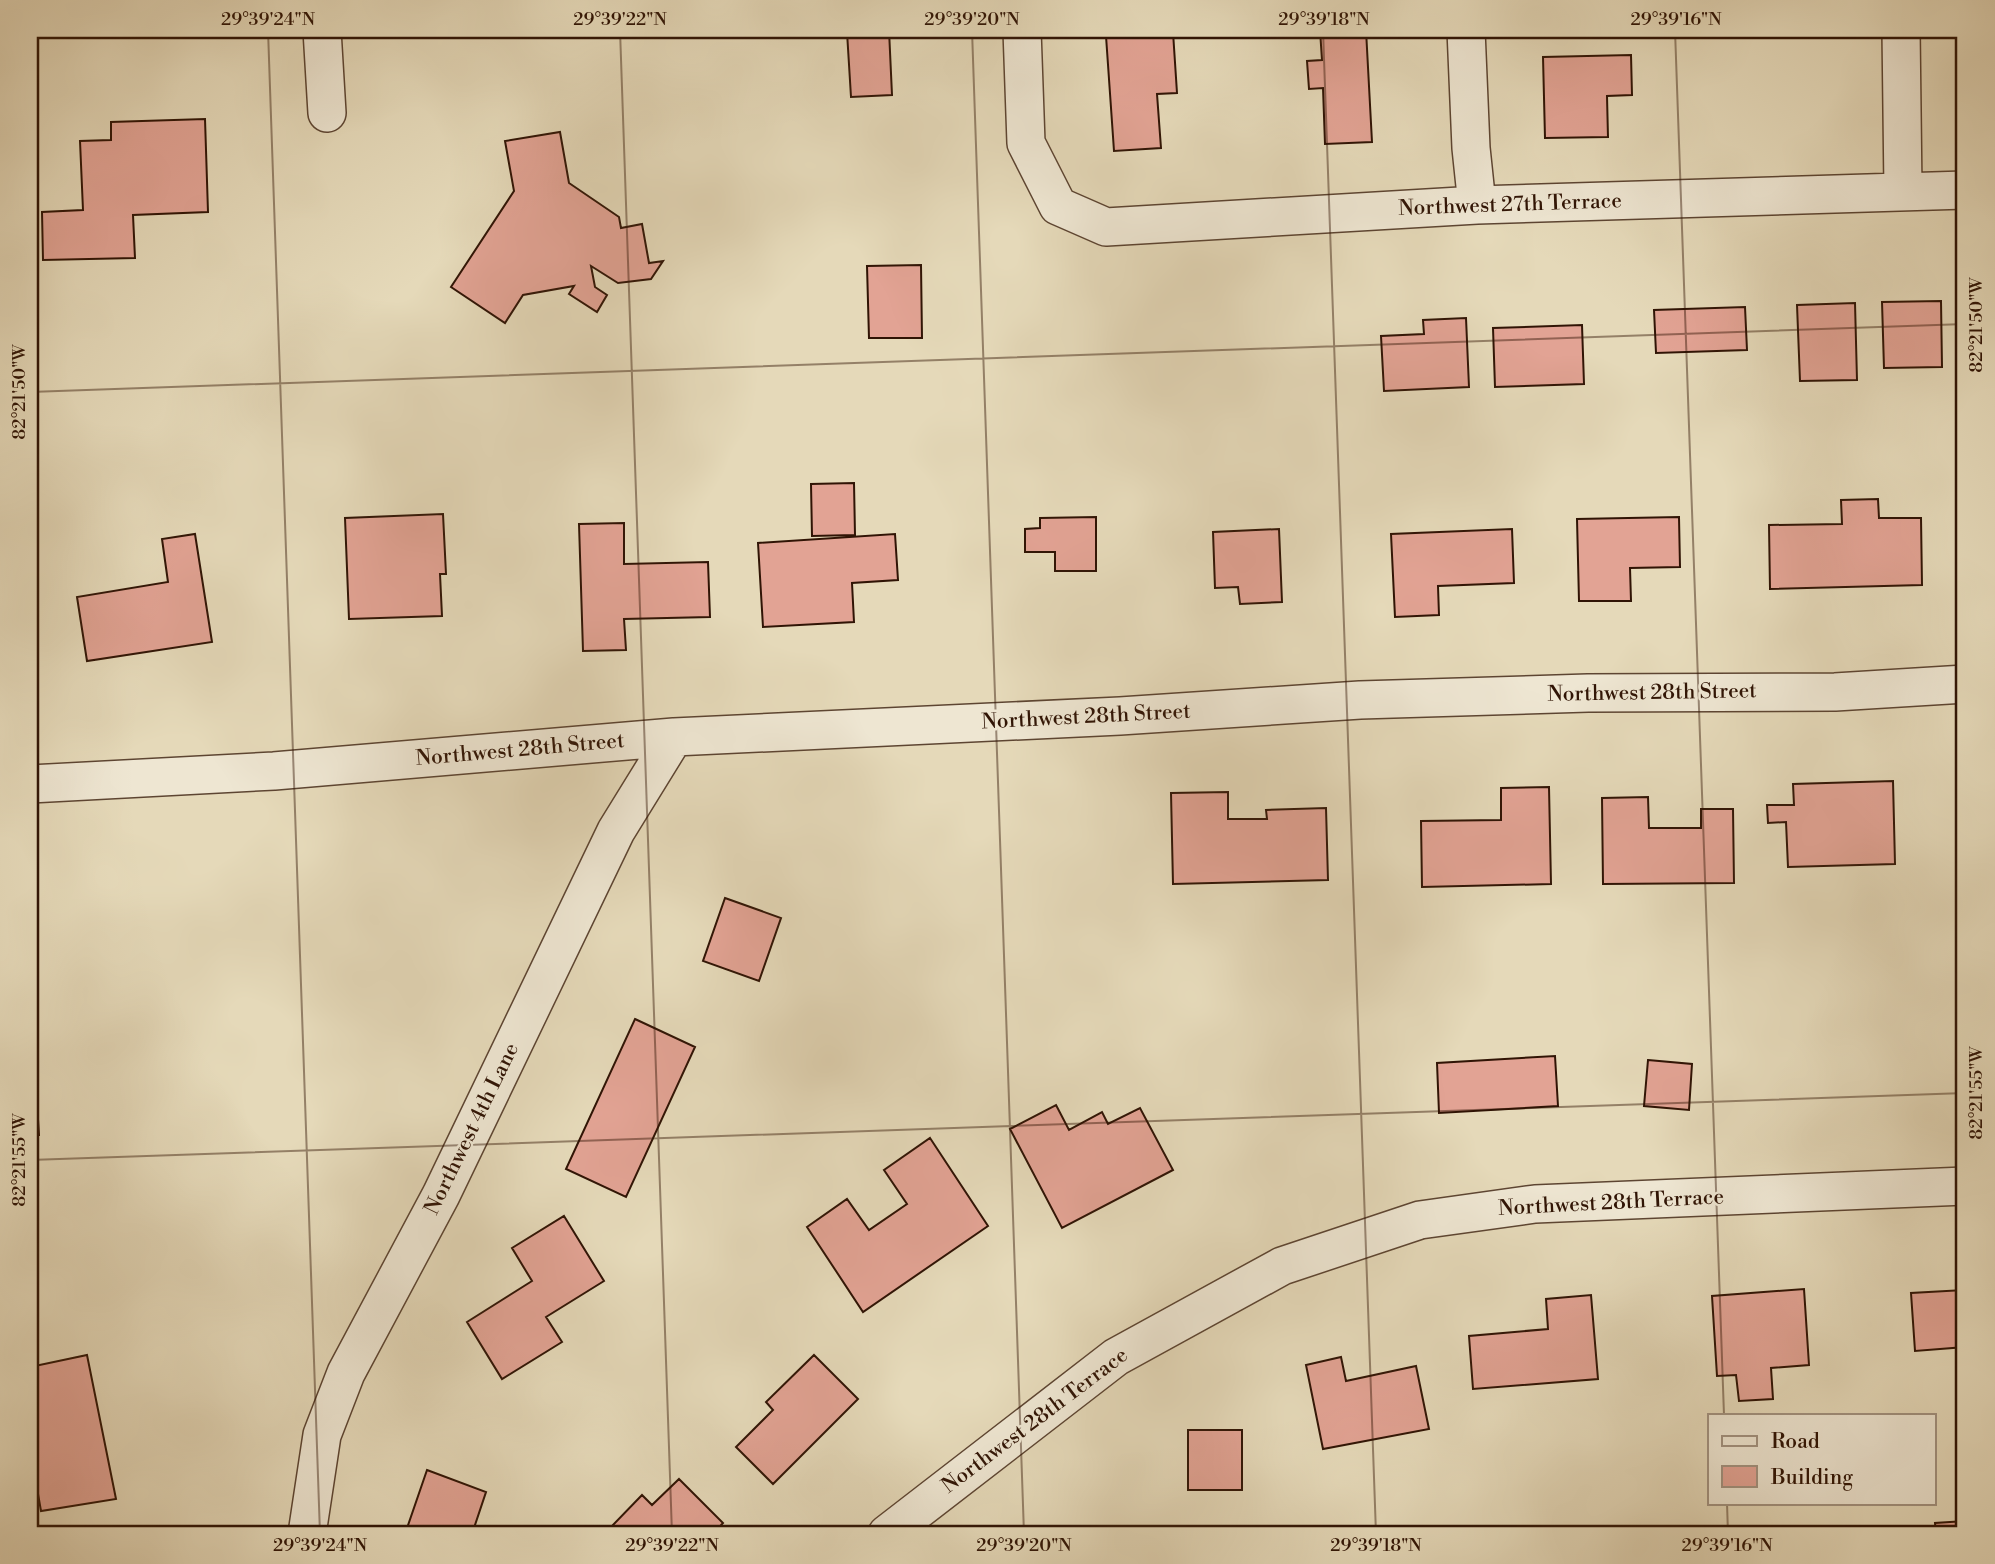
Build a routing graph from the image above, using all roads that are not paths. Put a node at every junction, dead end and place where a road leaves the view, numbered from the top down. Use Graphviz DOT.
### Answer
graph roads {
  1 [pos="322,30"];
  2 [pos="1022,30"];
  3 [pos="1466,30"];
  4 [pos="1900,30"];
  5 [pos="327,113"];
  6 [pos="1965,190"];
  7 [pos="1903,191"];
  8 [pos="1477,205"];
  9 [pos="1965,684"];
  10 [pos="674,737"];
  11 [pos="30,784"];
  12 [pos="1965,1186"];
  13 [pos="307,1534"];
  14 [pos="887,1534"];
  1 -- 5 [label="street"];
  2 -- 8 [label="street, Northwest 27th Terrace"];
  3 -- 8 [label="street"];
  4 -- 7 [label="street"];
  6 -- 7 [label="street, Northwest 27th Terrace"];
  7 -- 8 [label="street, Northwest 27th Terrace"];
  9 -- 10 [label="street, Northwest 28th Street"];
  10 -- 11 [label="street, Northwest 28th Street"];
  10 -- 13 [label="street, Northwest 4th Lane"];
  12 -- 14 [label="street, Northwest 28th Terrace"];
}
